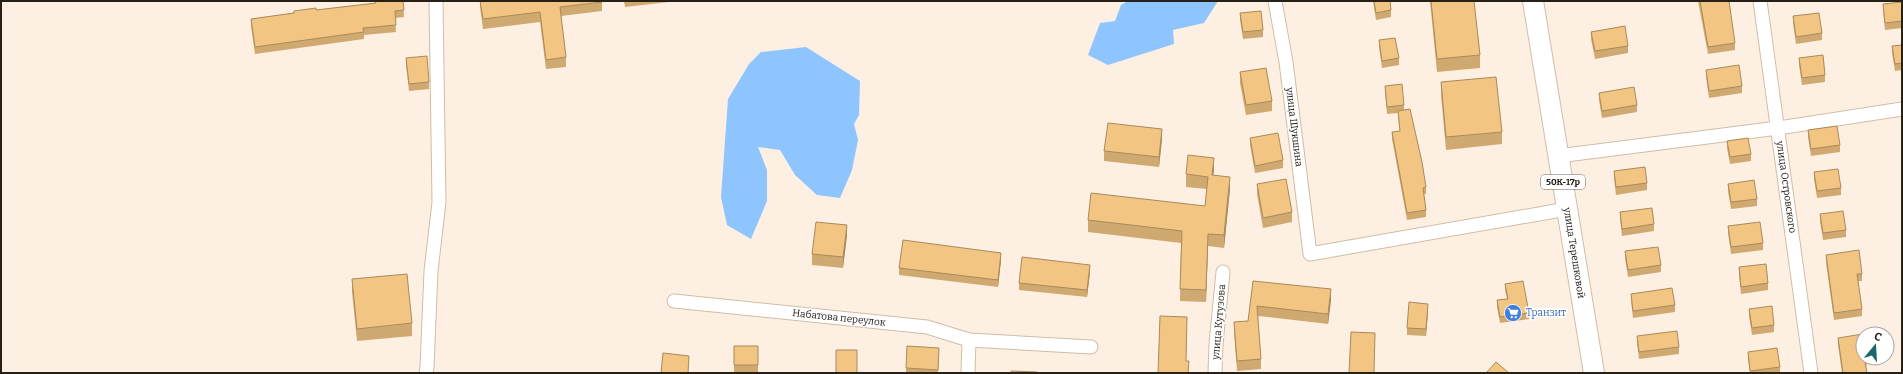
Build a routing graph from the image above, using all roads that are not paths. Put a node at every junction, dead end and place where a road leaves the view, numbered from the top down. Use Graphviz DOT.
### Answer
graph roads {
  1 [pos="436,1"];
  2 [pos="1275,1"];
  3 [pos="1533,1"];
  4 [pos="1760,1"];
  5 [pos="1902,109"];
  6 [pos="1778,128"];
  7 [pos="1558,156"];
  8 [pos="1567,210"];
  9 [pos="1223,272"];
  10 [pos="674,301"];
  11 [pos="969,340"];
  12 [pos="1091,347"];
  13 [pos="1592,369"];
  14 [pos="426,373"];
  15 [pos="968,373"];
  16 [pos="1215,373"];
  17 [pos="1811,373"];
  1 -- 14 [label="street"];
  2 -- 8 [label="street, улица Шукшина"];
  3 -- 7 [label="main road, улица Терешковой / 50К-17р"];
  4 -- 6 [label="street, улица Островского"];
  5 -- 6 [label="street"];
  6 -- 7 [label="street"];
  6 -- 17 [label="street, улица Островского"];
  7 -- 8 [label="main road, улица Терешковой / 50К-17р"];
  8 -- 13 [label="main road, улица Терешковой / 50К-17р"];
  9 -- 16 [label="street, улица Кутузова"];
  10 -- 11 [label="street, Набатова переулок"];
  11 -- 12 [label="street, Набатова переулок"];
  11 -- 15 [label="street"];
}
